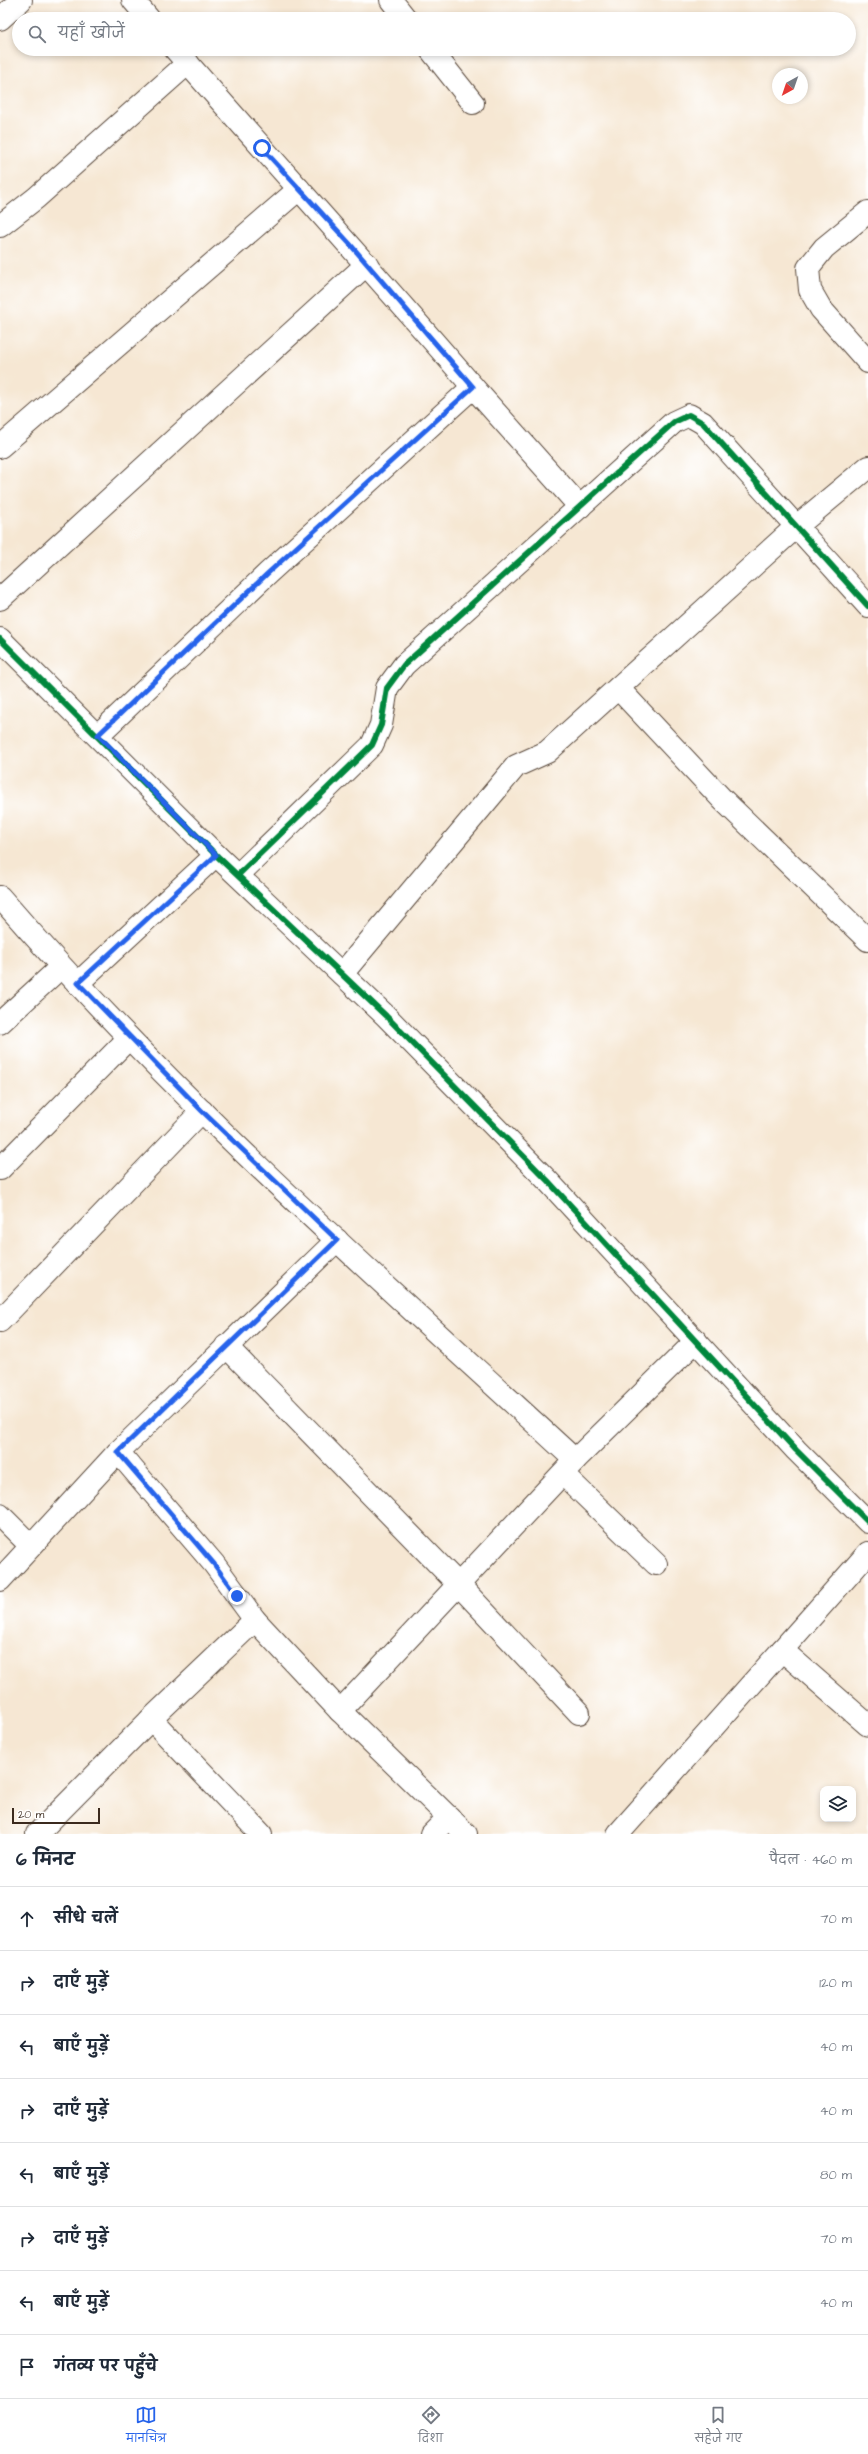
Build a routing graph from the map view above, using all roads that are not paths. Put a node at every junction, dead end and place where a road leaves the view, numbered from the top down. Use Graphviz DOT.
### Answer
graph roads {
  1 [pos="21,0"];
  2 [pos="133,0"];
  3 [pos="391,0"];
  4 [pos="144,12"];
  5 [pos="400,12"];
  6 [pos="0,19"];
  7 [pos="182,56"];
  8 [pos="436,56"];
  9 [pos="473,103"];
  10 [pos="299,189"];
  11 [pos="868,212"];
  12 [pos="0,226"];
  13 [pos="367,264"];
  14 [pos="868,362"];
  15 [pos="473,387"];
  16 [pos="0,447"];
  17 [pos="868,467"];
  18 [pos="580,507"];
  19 [pos="797,526"];
  20 [pos="0,598"];
  21 [pos="868,606"];
  22 [pos="0,639"];
  23 [pos="618,688"];
  24 [pos="98,735"];
  25 [pos="216,855"];
  26 [pos="238,875"];
  27 [pos="0,897"];
  28 [pos="868,940"];
  29 [pos="61,967"];
  30 [pos="342,974"];
  31 [pos="78,983"];
  32 [pos="0,1023"];
  33 [pos="129,1038"];
  34 [pos="202,1111"];
  35 [pos="0,1169"];
  36 [pos="337,1240"];
  37 [pos="0,1321"];
  38 [pos="696,1341"];
  39 [pos="226,1346"];
  40 [pos="118,1452"];
  41 [pos="570,1468"];
  42 [pos="0,1515"];
  43 [pos="868,1522"];
  44 [pos="31,1546"];
  45 [pos="868,1553"];
  46 [pos="656,1564"];
  47 [pos="0,1580"];
  48 [pos="459,1585"];
  49 [pos="255,1620"];
  50 [pos="782,1650"];
  51 [pos="340,1711"];
  52 [pos="579,1713"];
  53 [pos="151,1719"];
  54 [pos="868,1725"];
  55 [pos="449,1817"];
  56 [pos="37,1834"];
  57 [pos="261,1834"];
  58 [pos="432,1834"];
  59 [pos="466,1834"];
  60 [pos="618,1834"];
  1 -- 6 [label="street"];
  2 -- 4 [label="street"];
  3 -- 5 [label="street"];
  7 -- 10 [label="street"];
  7 -- 12 [label="street"];
  8 -- 9 [label="street"];
  10 -- 13 [label="street"];
  10 -- 16 [label="street"];
  11 -- 14 [label="street"];
  13 -- 15 [label="street"];
  13 -- 20 [label="street"];
  15 -- 18 [label="street"];
  15 -- 24 [label="street"];
  17 -- 19 [label="street"];
  18 -- 19 [label="street"];
  18 -- 26 [label="street"];
  19 -- 21 [label="street"];
  19 -- 23 [label="street"];
  22 -- 24 [label="street"];
  23 -- 28 [label="street"];
  23 -- 30 [label="street"];
  24 -- 25 [label="street"];
  25 -- 26 [label="street"];
  25 -- 31 [label="street"];
  26 -- 30 [label="street"];
  27 -- 29 [label="street"];
  29 -- 31 [label="street"];
  29 -- 32 [label="street"];
  30 -- 38 [label="street"];
  31 -- 33 [label="street"];
  33 -- 34 [label="street"];
  33 -- 35 [label="street"];
  34 -- 36 [label="street"];
  34 -- 37 [label="street"];
  36 -- 39 [label="street"];
  36 -- 41 [label="street"];
  38 -- 41 [label="street"];
  38 -- 43 [label="street"];
  39 -- 40 [label="street"];
  39 -- 48 [label="street"];
  40 -- 44 [label="street"];
  40 -- 49 [label="street"];
  41 -- 46 [label="street"];
  41 -- 48 [label="street"];
  42 -- 44 [label="street"];
  44 -- 47 [label="street"];
  45 -- 50 [label="street"];
  48 -- 51 [label="street"];
  48 -- 52 [label="street"];
  49 -- 51 [label="street"];
  49 -- 53 [label="street"];
  50 -- 54 [label="street"];
  50 -- 60 [label="street"];
  51 -- 55 [label="street"];
  53 -- 56 [label="street"];
  53 -- 57 [label="street"];
  55 -- 58 [label="street"];
  55 -- 59 [label="street"];
}
